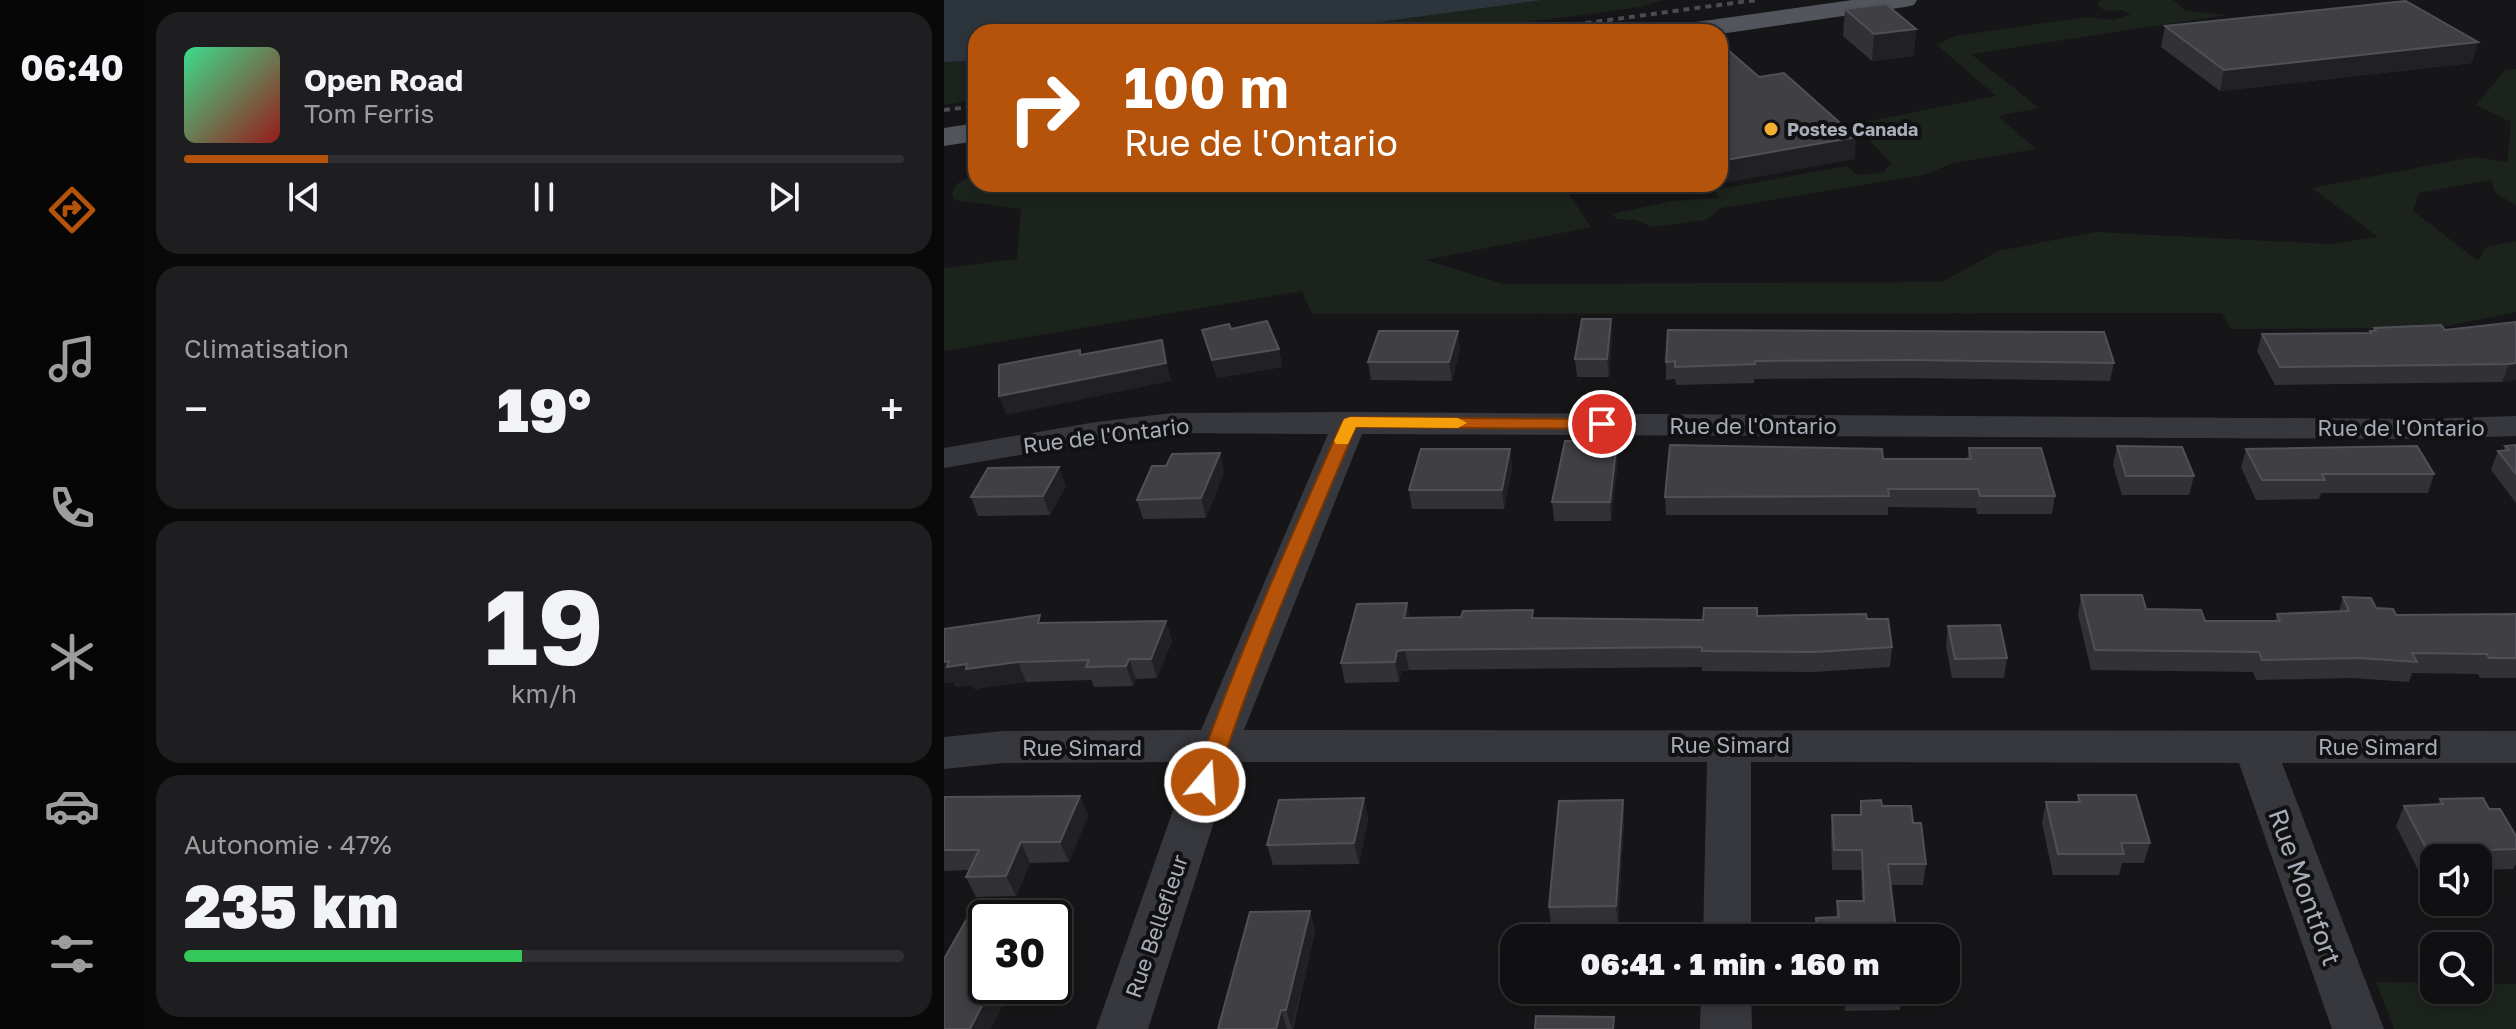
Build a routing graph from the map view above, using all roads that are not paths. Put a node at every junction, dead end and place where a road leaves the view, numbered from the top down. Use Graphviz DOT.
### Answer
graph roads {
  1 [pos="1905,0"];
  2 [pos="1728,25"];
  3 [pos="968,133"];
  4 [pos="944,137"];
  5 [pos="1350,422"];
  6 [pos="2516,426"];
  7 [pos="944,458"];
  8 [pos="1729,744"];
  9 [pos="2254,745"];
  10 [pos="1217,746"];
  11 [pos="2516,747"];
  12 [pos="944,753"];
  13 [pos="1727,924"];
  14 [pos="1726,1004"];
  15 [pos="1122,1029"];
  16 [pos="1726,1029"];
  17 [pos="2358,1029"];
  1 -- 2 [label="main road"];
  3 -- 4 [label="main road"];
  5 -- 6 [label="street, Rue de l'Ontario"];
  5 -- 7 [label="street, Rue de l'Ontario"];
  5 -- 10 [label="street, Rue Bellefleur"];
  8 -- 9 [label="street, Rue Simard"];
  8 -- 10 [label="street, Rue Simard"];
  8 -- 13 [label="street"];
  9 -- 11 [label="street, Rue Simard"];
  9 -- 17 [label="street, Rue Montfort"];
  10 -- 12 [label="street, Rue Simard"];
  10 -- 15 [label="street, Rue Bellefleur"];
  14 -- 16 [label="street"];
}
